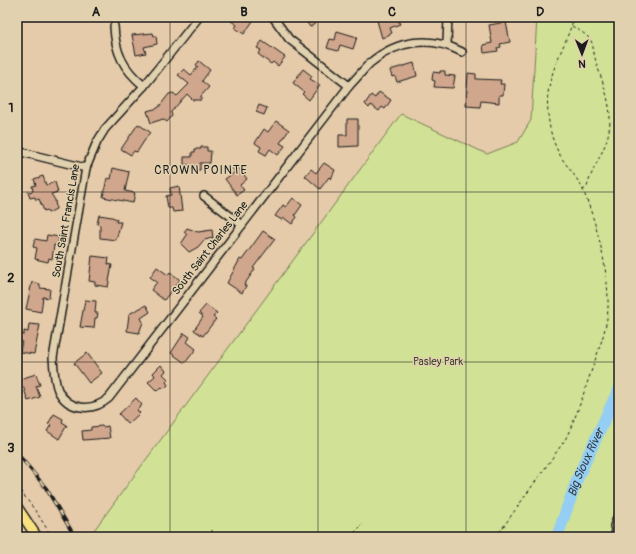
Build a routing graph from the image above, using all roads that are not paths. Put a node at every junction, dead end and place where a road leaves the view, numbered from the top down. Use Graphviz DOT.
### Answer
graph roads {
  1 [pos="199,17"];
  2 [pos="273,17"];
  3 [pos="448,17"];
  4 [pos="114,26"];
  5 [pos="447,44"];
  6 [pos="462,52"];
  7 [pos="144,86"];
  8 [pos="349,86"];
  9 [pos="17,152"];
  10 [pos="86,168"];
  11 [pos="204,196"];
  12 [pos="242,225"];
  13 [pos="79,408"];
  14 [pos="17,508"];
  15 [pos="619,513"];
  16 [pos="36,537"];
  17 [pos="617,537"];
  1 -- 7 [label="street, South Saint Francis Lane"];
  2 -- 8 [label="street"];
  3 -- 5 [label="street"];
  4 -- 7 [label="street"];
  5 -- 6 [label="street"];
  5 -- 8 [label="street, South Saint Charles Lane"];
  7 -- 10 [label="street, South Saint Francis Lane"];
  8 -- 12 [label="street, South Saint Charles Lane"];
  9 -- 10 [label="street"];
  10 -- 13 [label="street, South Saint Francis Lane"];
  11 -- 12 [label="street"];
  12 -- 13 [label="street, South Saint Charles Lane"];
  14 -- 16 [label="main road"];
  15 -- 17 [label="street"];
}
